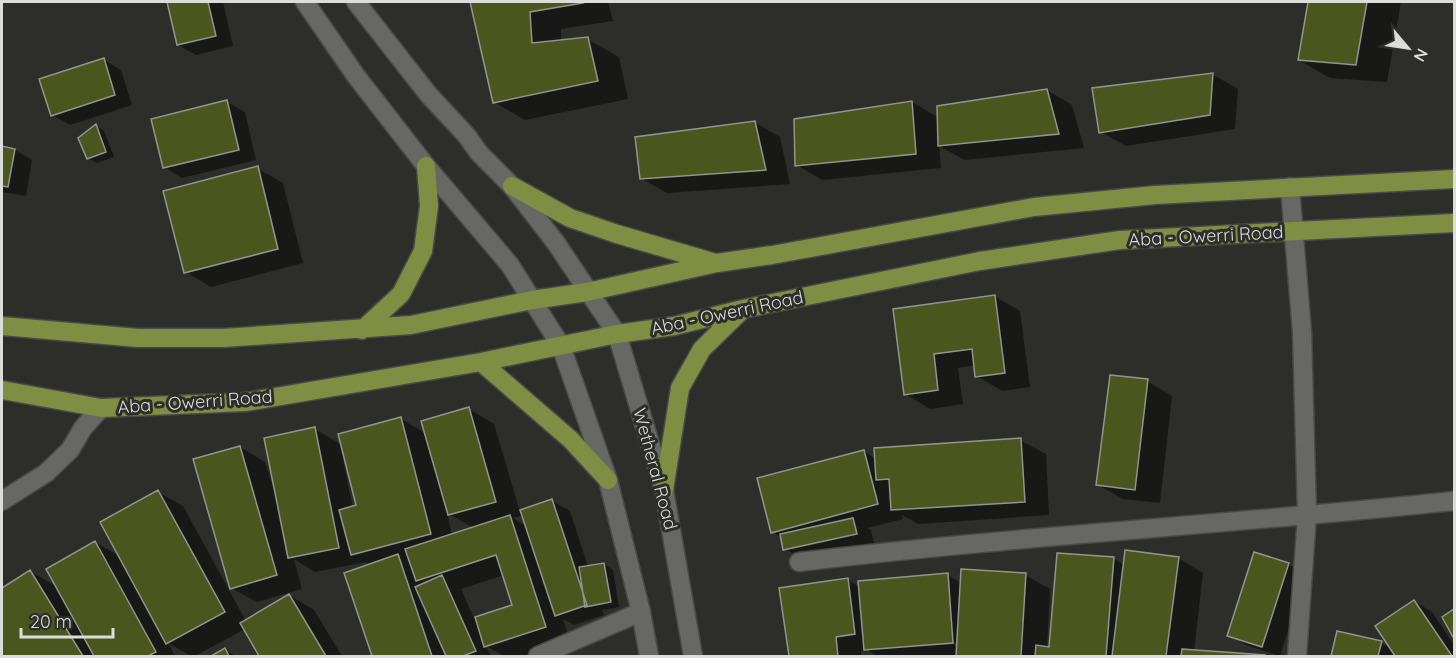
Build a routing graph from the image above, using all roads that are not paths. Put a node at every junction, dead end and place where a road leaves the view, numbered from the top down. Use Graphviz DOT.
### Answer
graph roads {
  1 [pos="305,2"];
  2 [pos="356,2"];
  3 [pos="426,166"];
  4 [pos="1455,179"];
  5 [pos="512,186"];
  6 [pos="1290,187"];
  7 [pos="1455,223"];
  8 [pos="1293,231"];
  9 [pos="717,263"];
  10 [pos="587,292"];
  11 [pos="532,300"];
  12 [pos="743,309"];
  13 [pos="2,326"];
  14 [pos="362,330"];
  15 [pos="617,334"];
  16 [pos="561,346"];
  17 [pos="481,362"];
  18 [pos="2,390"];
  19 [pos="101,408"];
  20 [pos="608,480"];
  21 [pos="664,490"];
  22 [pos="2,501"];
  23 [pos="1455,501"];
  24 [pos="1307,515"];
  25 [pos="799,562"];
  26 [pos="641,612"];
  27 [pos="538,657"];
  28 [pos="649,657"];
  29 [pos="693,657"];
  30 [pos="1297,657"];
  1 -- 3 [label="main road"];
  2 -- 5 [label="main road, Wetheral Road"];
  3 -- 11 [label="main road"];
  3 -- 14 [label="highway"];
  4 -- 6 [label="highway"];
  5 -- 9 [label="highway"];
  5 -- 10 [label="main road, Wetheral Road"];
  6 -- 8 [label="main road"];
  6 -- 9 [label="highway"];
  7 -- 8 [label="highway, Aba - Owerri Road"];
  8 -- 12 [label="highway, Aba - Owerri Road"];
  8 -- 24 [label="main road"];
  9 -- 10 [label="highway"];
  10 -- 11 [label="highway"];
  10 -- 15 [label="main road, Wetheral Road"];
  11 -- 14 [label="highway"];
  11 -- 16 [label="main road"];
  12 -- 15 [label="highway, Aba - Owerri Road"];
  12 -- 21 [label="highway"];
  13 -- 14 [label="highway"];
  15 -- 16 [label="highway, Aba - Owerri Road"];
  15 -- 21 [label="main road, Wetheral Road"];
  16 -- 17 [label="highway, Aba - Owerri Road"];
  16 -- 20 [label="main road"];
  17 -- 19 [label="highway, Aba - Owerri Road"];
  17 -- 20 [label="highway"];
  18 -- 19 [label="highway, Aba - Owerri Road"];
  19 -- 22 [label="main road"];
  20 -- 26 [label="main road"];
  21 -- 29 [label="main road, Wetheral Road"];
  23 -- 24 [label="main road"];
  24 -- 25 [label="main road"];
  24 -- 30 [label="main road"];
  26 -- 27 [label="main road"];
  26 -- 28 [label="main road"];
}
